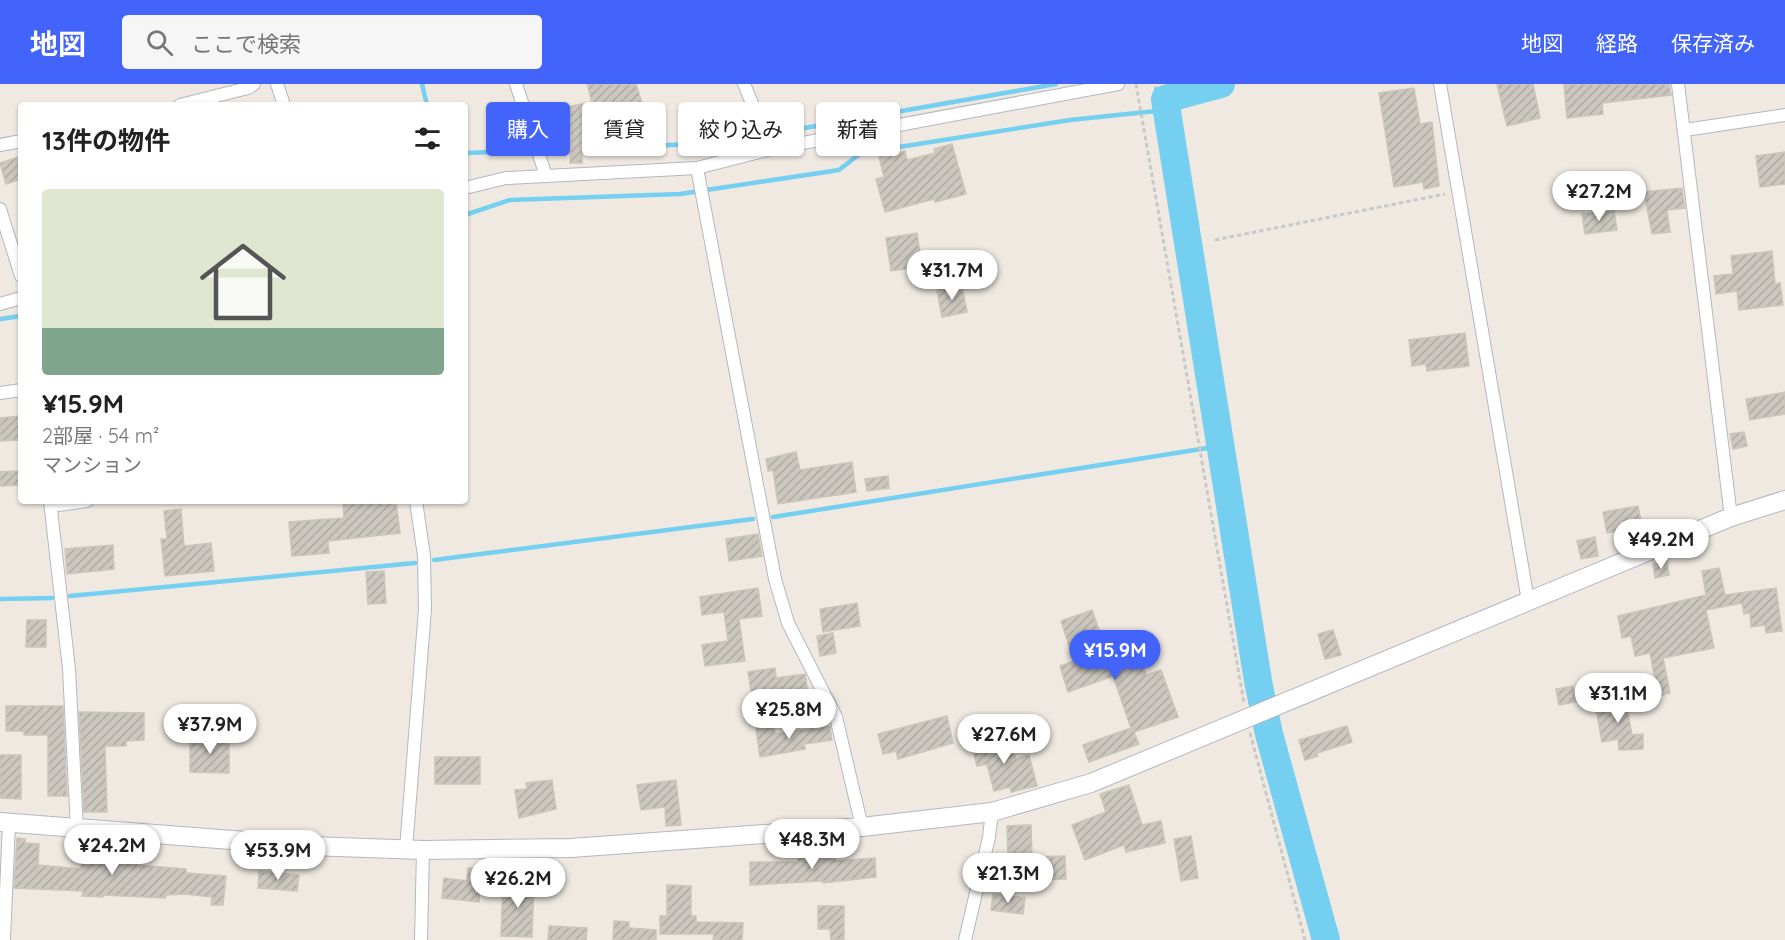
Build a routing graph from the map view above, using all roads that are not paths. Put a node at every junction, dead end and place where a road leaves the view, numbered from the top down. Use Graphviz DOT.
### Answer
graph roads {
  1 [pos="254,84"];
  2 [pos="277,84"];
  3 [pos="516,84"];
  4 [pos="744,84"];
  5 [pos="1118,84"];
  6 [pos="1440,84"];
  7 [pos="1678,84"];
  8 [pos="192,102"];
  9 [pos="283,102"];
  10 [pos="751,102"];
  11 [pos="1785,115"];
  12 [pos="1685,130"];
  13 [pos="18,142"];
  14 [pos="804,143"];
  15 [pos="0,145"];
  16 [pos="744,156"];
  17 [pos="697,168"];
  18 [pos="546,176"];
  19 [pos="468,188"];
  20 [pos="0,209"];
  21 [pos="18,266"];
  22 [pos="18,299"];
  23 [pos="0,304"];
  24 [pos="18,390"];
  25 [pos="0,393"];
  26 [pos="1785,500"];
  27 [pos="51,504"];
  28 [pos="416,504"];
  29 [pos="1731,517"];
  30 [pos="1528,601"];
  31 [pos="992,812"];
  32 [pos="4,823"];
  33 [pos="862,828"];
  34 [pos="77,829"];
  35 [pos="414,849"];
  36 [pos="4,940"];
  37 [pos="421,940"];
  38 [pos="965,940"];
  1 -- 8 [label="street"];
  2 -- 9 [label="street"];
  3 -- 18 [label="street"];
  4 -- 10 [label="street"];
  5 -- 14 [label="street"];
  6 -- 30 [label="street"];
  7 -- 12 [label="street"];
  11 -- 12 [label="street"];
  12 -- 29 [label="street"];
  13 -- 15 [label="street"];
  16 -- 17 [label="street"];
  17 -- 18 [label="street"];
  17 -- 33 [label="street"];
  18 -- 19 [label="street"];
  20 -- 21 [label="street"];
  22 -- 23 [label="street"];
  24 -- 25 [label="street"];
  26 -- 29 [label="street"];
  27 -- 34 [label="street"];
  28 -- 35 [label="street"];
  29 -- 30 [label="street"];
  30 -- 31 [label="street"];
  31 -- 33 [label="street"];
  31 -- 38 [label="street"];
  32 -- 34 [label="street"];
  32 -- 36 [label="street"];
  33 -- 35 [label="street"];
  34 -- 35 [label="street"];
  35 -- 37 [label="street"];
}
